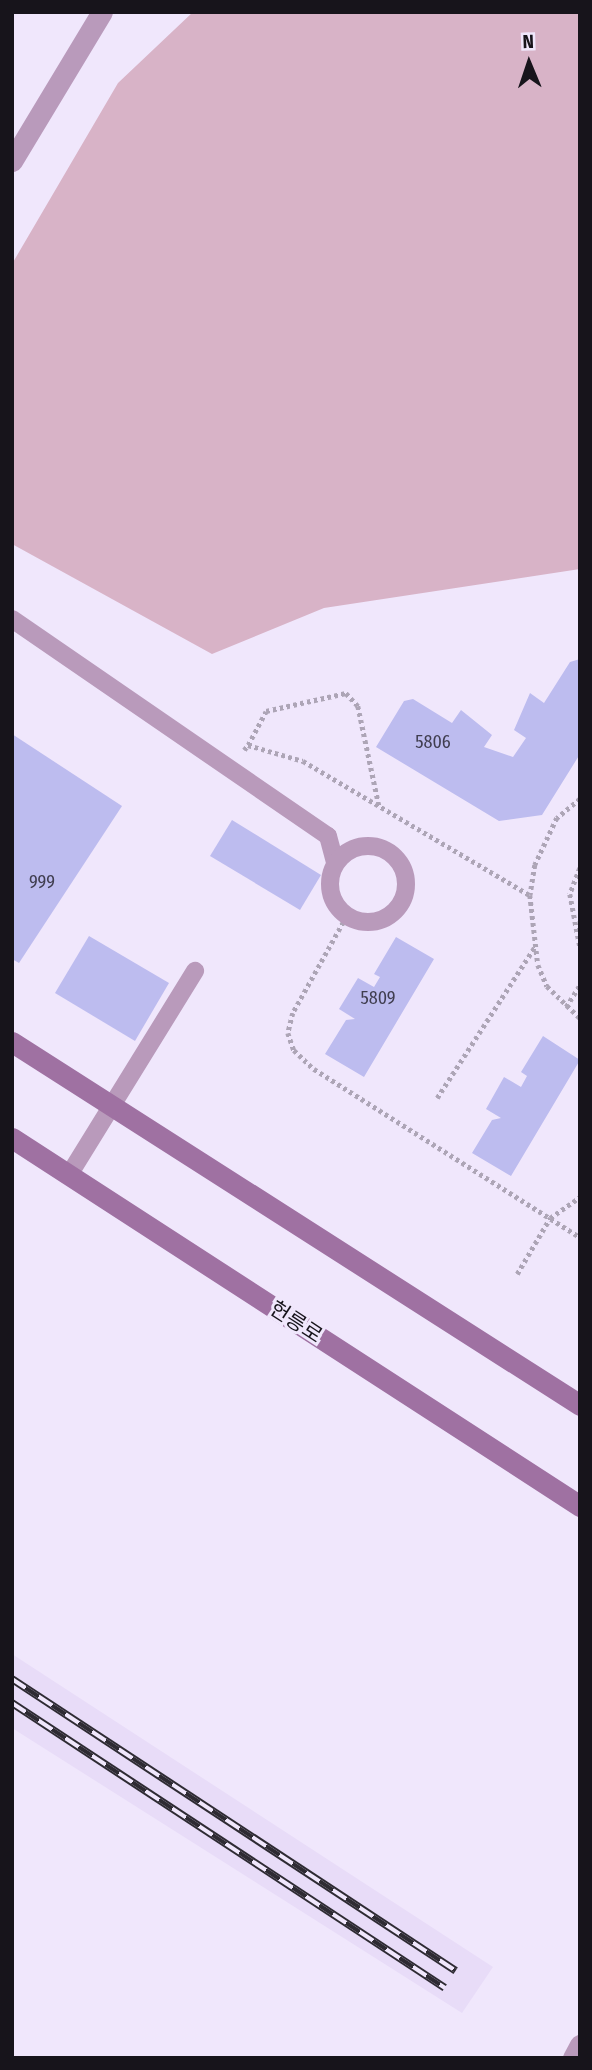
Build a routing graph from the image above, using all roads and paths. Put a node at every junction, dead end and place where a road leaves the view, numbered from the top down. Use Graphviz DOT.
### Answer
graph roads {
  1 [pos="102,12"];
  2 [pos="12,161"];
  3 [pos="12,619"];
  4 [pos="248,745"];
  5 [pos="230,771"];
  6 [pos="580,799"];
  7 [pos="379,806"];
  8 [pos="335,863"];
  9 [pos="580,868"];
  10 [pos="530,895"];
  11 [pos="347,916"];
  12 [pos="534,947"];
  13 [pos="580,947"];
  14 [pos="195,971"];
  15 [pos="580,985"];
  16 [pos="566,1007"];
  17 [pos="580,1018"];
  18 [pos="12,1042"];
  19 [pos="437,1098"];
  20 [pos="116,1106"];
  21 [pos="12,1138"];
  22 [pos="69,1175"];
  23 [pos="580,1197"];
  24 [pos="550,1218"];
  25 [pos="580,1237"];
  26 [pos="517,1274"];
  27 [pos="580,1405"];
  28 [pos="580,1506"];
  29 [pos="580,2045"];
  30 [pos="573,2058"];
  1 -- 2 [label="street"];
  3 -- 5 [label="lane"];
  4 -- 5 [label="path"];
  4 -- 7 [label="path"];
  4 -- 7 [label="path"];
  5 -- 8 [label="lane"];
  6 -- 10 [label="path"];
  7 -- 10 [label="path"];
  8 -- 11 [label="lane"];
  8 -- 11 [label="lane"];
  9 -- 13 [label="path"];
  10 -- 12 [label="path"];
  11 -- 24 [label="path"];
  12 -- 16 [label="path"];
  12 -- 19 [label="path"];
  14 -- 20 [label="lane"];
  15 -- 16 [label="path"];
  16 -- 17 [label="path"];
  18 -- 20 [label="main road"];
  20 -- 22 [label="lane"];
  20 -- 27 [label="main road"];
  21 -- 22 [label="main road, 헌릉로"];
  22 -- 28 [label="main road, 헌릉로"];
  23 -- 24 [label="path"];
  24 -- 25 [label="path"];
  24 -- 26 [label="path"];
  29 -- 30 [label="street"];
}
